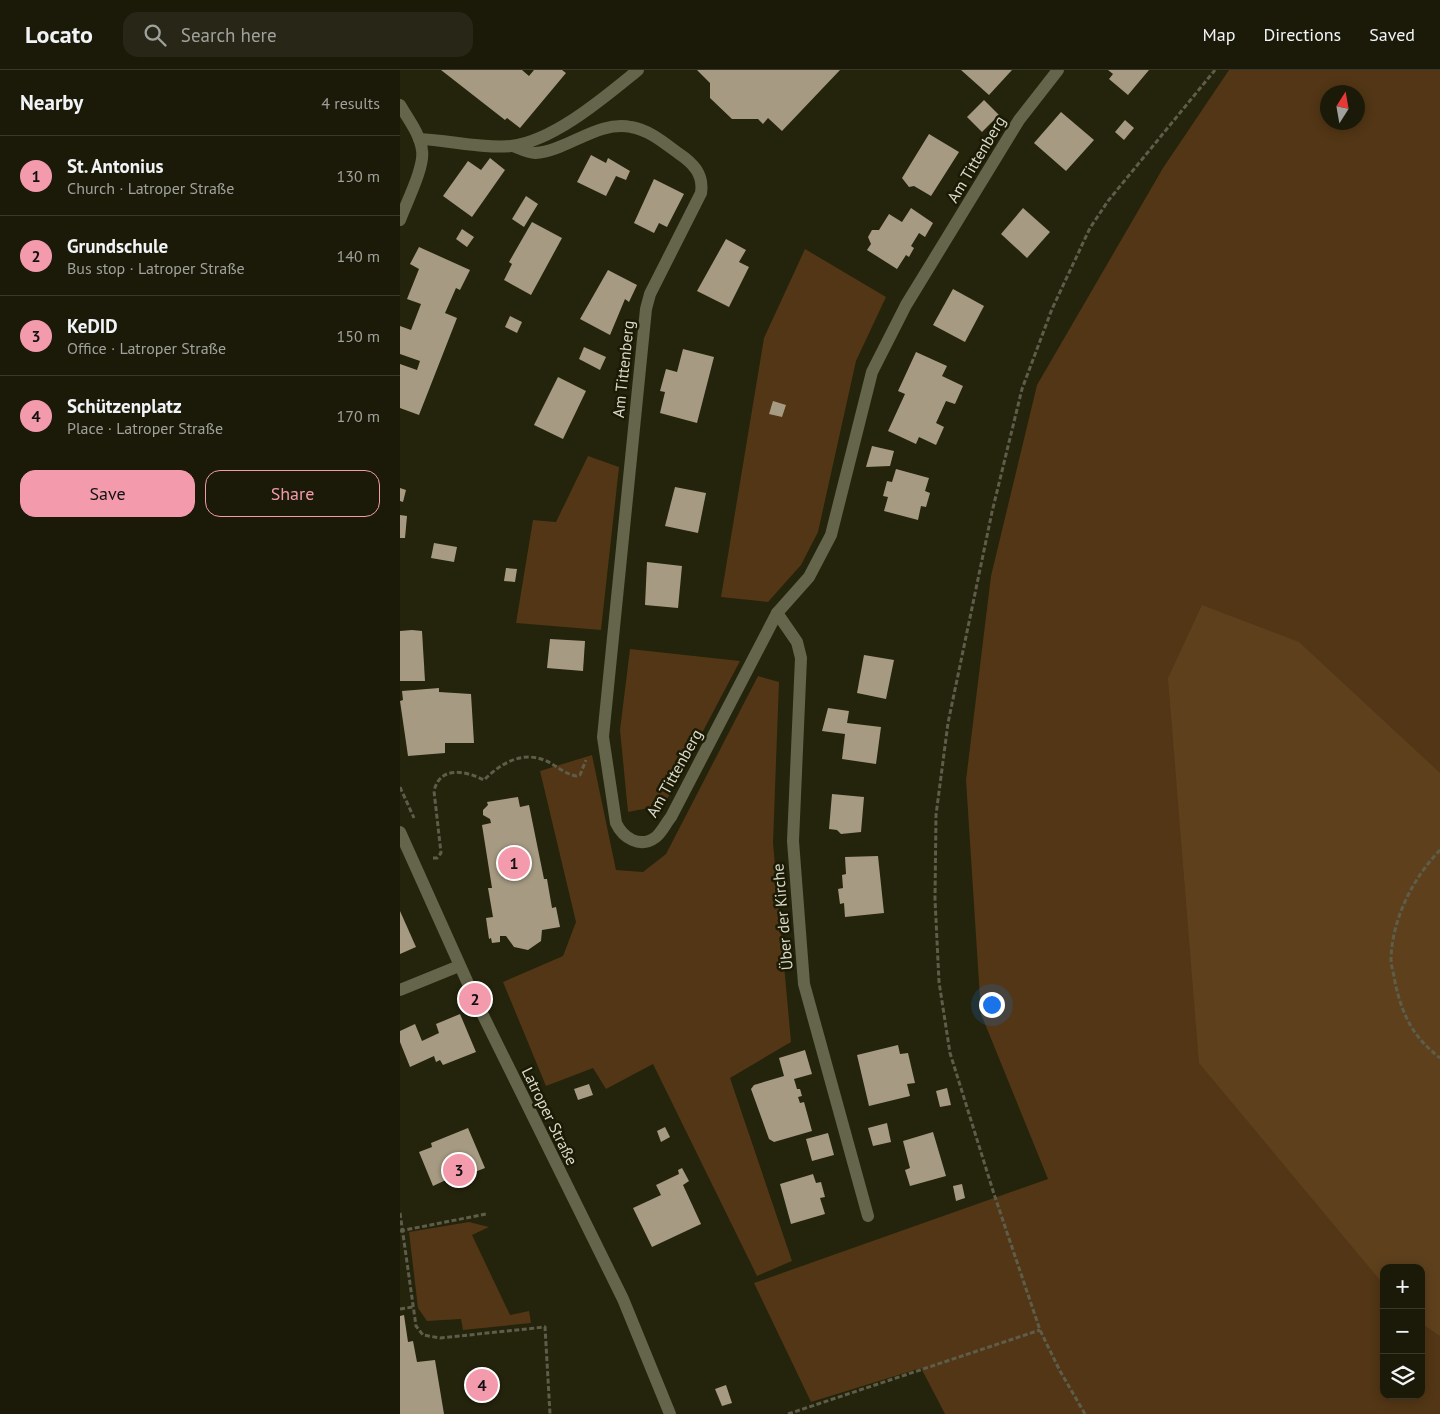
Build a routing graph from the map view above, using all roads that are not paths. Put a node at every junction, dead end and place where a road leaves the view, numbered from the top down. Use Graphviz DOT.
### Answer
graph roads {
  1 [pos="638,70"];
  2 [pos="1058,70"];
  3 [pos="400,105"];
  4 [pos="419,139"];
  5 [pos="513,146"];
  6 [pos="400,220"];
  7 [pos="777,613"];
  8 [pos="400,832"];
  9 [pos="459,966"];
  10 [pos="400,990"];
  11 [pos="868,1216"];
  12 [pos="670,1414"];
  1 -- 5 [label="street"];
  2 -- 7 [label="street, Am Tittenberg"];
  3 -- 4 [label="street"];
  4 -- 5 [label="street"];
  4 -- 6 [label="street"];
  5 -- 7 [label="street, Am Tittenberg"];
  7 -- 11 [label="street, Über der Kirche"];
  8 -- 9 [label="street, Latroper Straße"];
  9 -- 10 [label="street"];
  9 -- 12 [label="street, Latroper Straße"];
}
